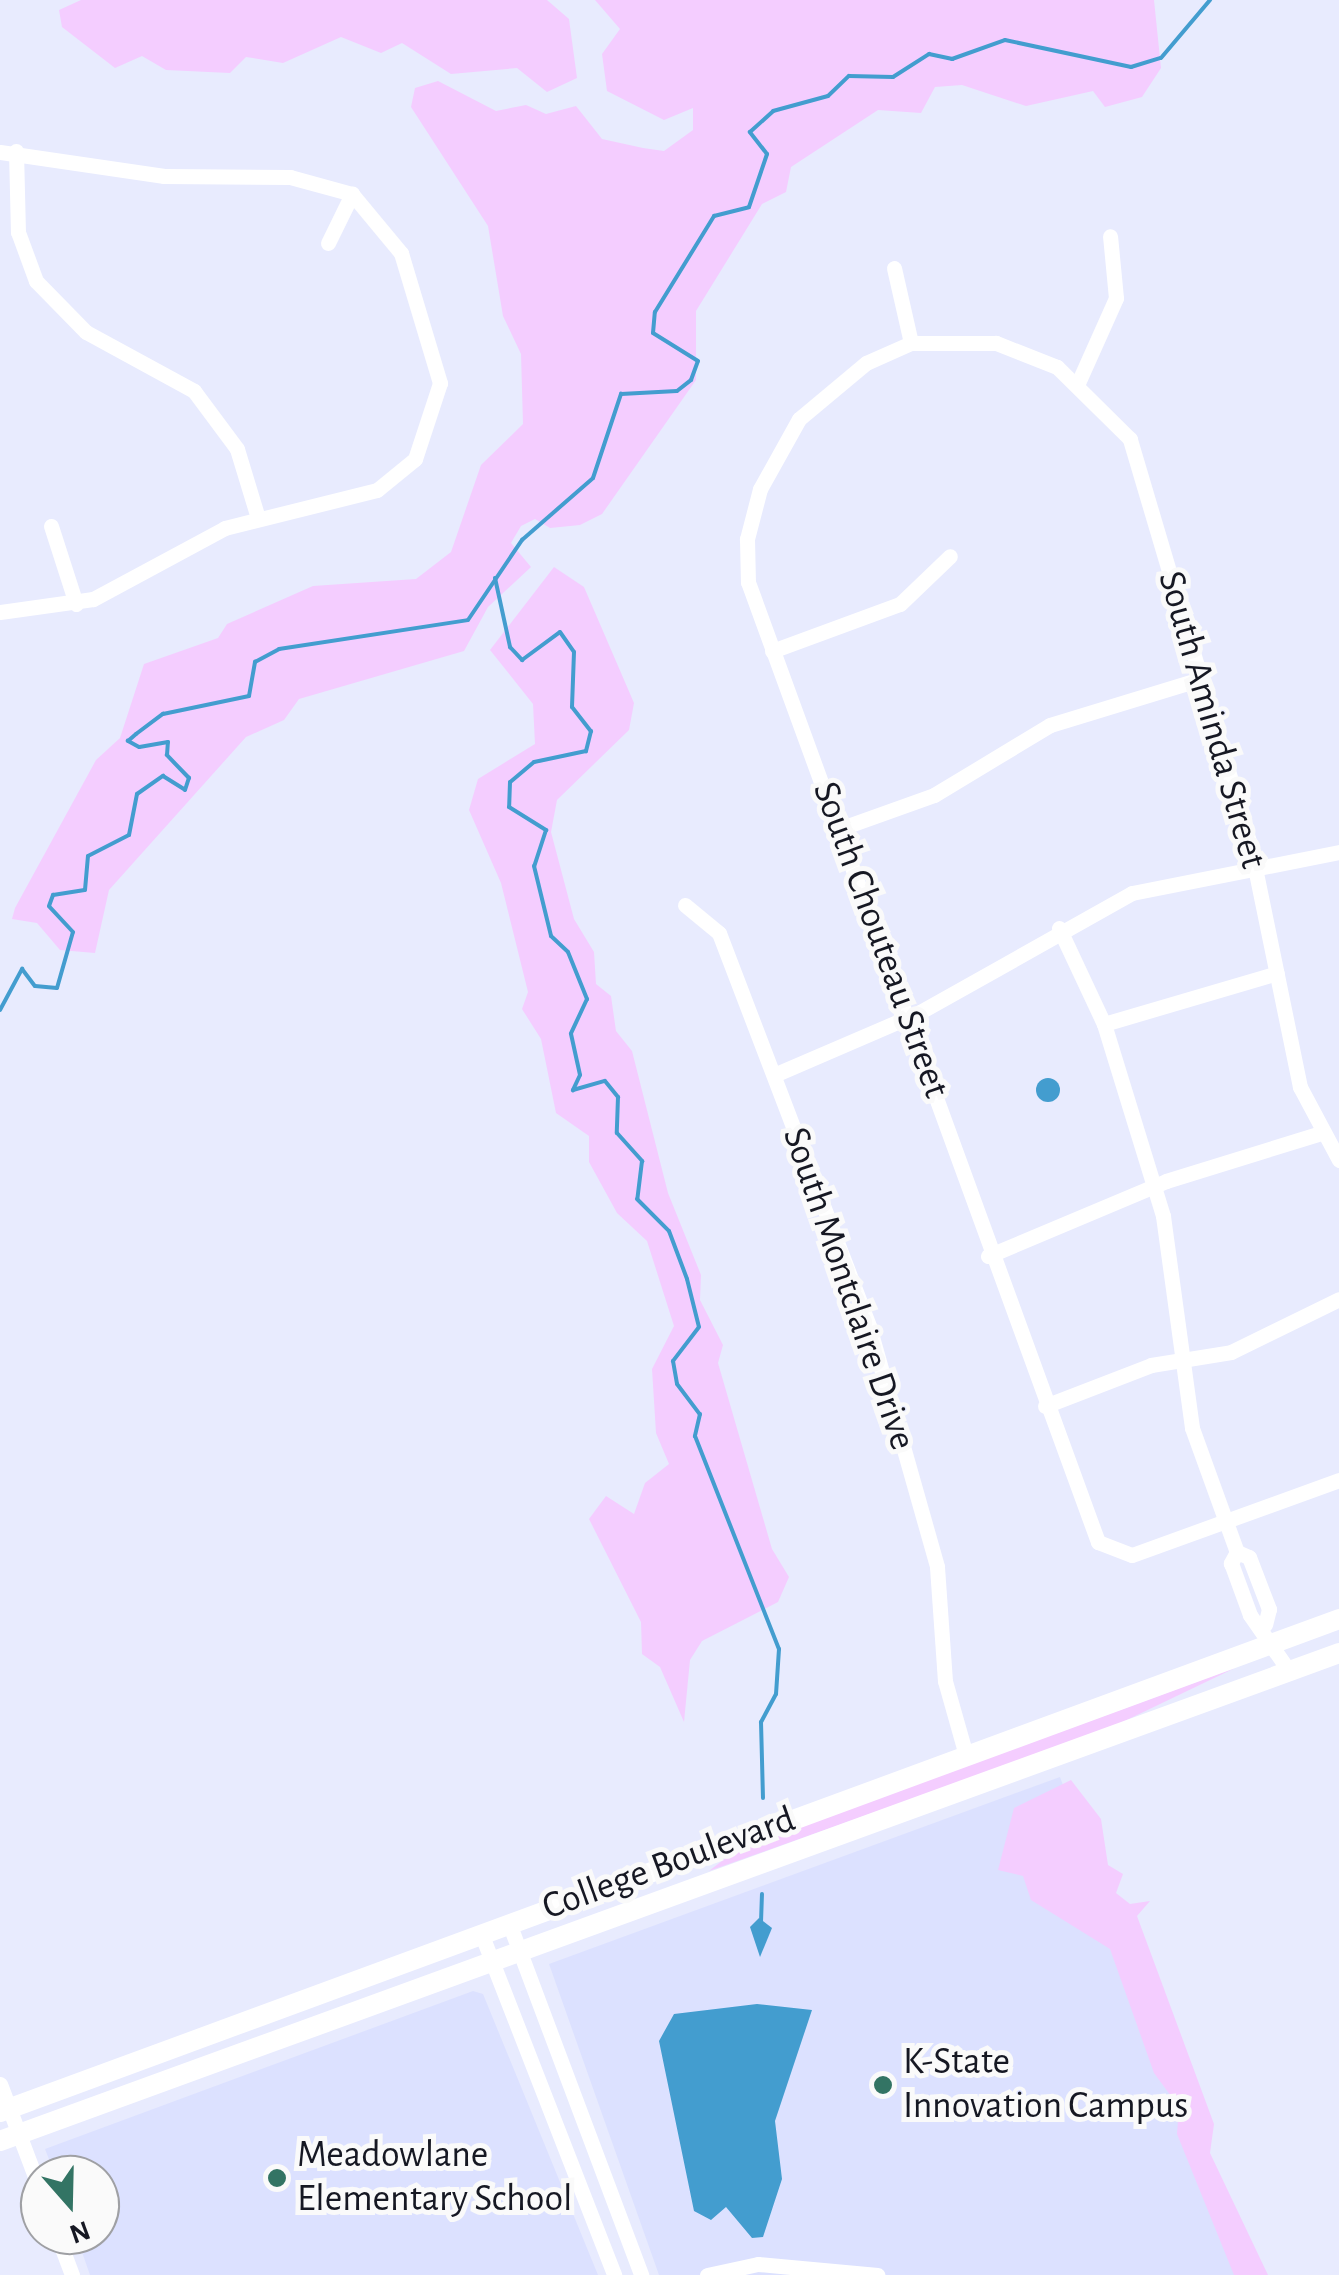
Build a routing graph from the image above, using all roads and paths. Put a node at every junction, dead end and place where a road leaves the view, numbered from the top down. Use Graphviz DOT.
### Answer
graph roads {
  1 [pos="8,152"];
  2 [pos="352,194"];
  3 [pos="1110,236"];
  4 [pos="328,243"];
  5 [pos="894,268"];
  6 [pos="912,343"];
  7 [pos="996,343"];
  8 [pos="1078,383"];
  9 [pos="258,518"];
  10 [pos="51,526"];
  11 [pos="950,556"];
  12 [pos="76,604"];
  13 [pos="0,612"];
  14 [pos="772,651"];
  15 [pos="1197,680"];
  16 [pos="840,829"];
  17 [pos="1339,852"];
  18 [pos="1255,866"];
  19 [pos="685,904"];
  20 [pos="1059,928"];
  21 [pos="1276,973"];
  22 [pos="912,1016"];
  23 [pos="1104,1024"];
  24 [pos="774,1075"];
  25 [pos="1318,1134"];
  26 [pos="1339,1160"];
  27 [pos="1153,1187"];
  28 [pos="988,1256"];
  29 [pos="1339,1299"];
  30 [pos="1180,1362"];
  31 [pos="1045,1406"];
  32 [pos="1339,1480"];
  33 [pos="1224,1520"];
  34 [pos="1339,1620"];
  35 [pos="1270,1634"];
  36 [pos="1339,1653"];
  37 [pos="1289,1671"];
  38 [pos="966,1756"];
  39 [pos="509,1923"];
  40 [pos="481,1932"];
  41 [pos="520,1951"];
  42 [pos="492,1962"];
  43 [pos="0,2084"];
  44 [pos="4,2110"];
  45 [pos="9,2137"];
  46 [pos="786,2268"];
  47 [pos="614,2275"];
  48 [pos="641,2275"];
  49 [pos="708,2275"];
  50 [pos="768,2275"];
  51 [pos="877,2275"];
  1 -- 2 [label="street"];
  1 -- 9 [label="street"];
  2 -- 4 [label="street"];
  2 -- 9 [label="street"];
  3 -- 8 [label="street"];
  5 -- 6 [label="street"];
  6 -- 7 [label="street, South Chouteau Street"];
  6 -- 14 [label="street, South Chouteau Street"];
  7 -- 8 [label="street, South Aminda Street"];
  8 -- 15 [label="street, South Aminda Street"];
  9 -- 12 [label="street"];
  10 -- 12 [label="street"];
  11 -- 14 [label="street"];
  12 -- 13 [label="street"];
  14 -- 16 [label="street, South Chouteau Street"];
  15 -- 16 [label="street"];
  15 -- 18 [label="street, South Aminda Street"];
  16 -- 22 [label="street, South Chouteau Street"];
  17 -- 18 [label="street"];
  18 -- 20 [label="street"];
  18 -- 21 [label="street, South Aminda Street"];
  19 -- 24 [label="street, South Montclaire Drive"];
  20 -- 22 [label="street"];
  20 -- 23 [label="street"];
  21 -- 23 [label="street"];
  21 -- 25 [label="street, South Aminda Street"];
  22 -- 24 [label="street"];
  22 -- 28 [label="street, South Chouteau Street"];
  23 -- 27 [label="street"];
  24 -- 38 [label="street, South Montclaire Drive"];
  25 -- 26 [label="street, South Aminda Street"];
  25 -- 27 [label="street"];
  27 -- 28 [label="street"];
  27 -- 30 [label="street"];
  28 -- 31 [label="street, South Chouteau Street"];
  29 -- 30 [label="street"];
  30 -- 31 [label="street"];
  30 -- 33 [label="street"];
  31 -- 33 [label="street, South Chouteau Street"];
  32 -- 33 [label="street"];
  33 -- 35 [label="street"];
  34 -- 35 [label="main road, College Boulevard"];
  35 -- 37 [label="street"];
  35 -- 38 [label="main road, College Boulevard"];
  36 -- 37 [label="main road, College Boulevard"];
  37 -- 41 [label="main road, College Boulevard"];
  38 -- 39 [label="main road, College Boulevard"];
  39 -- 40 [label="main road, College Boulevard"];
  39 -- 41 [label="street"];
  40 -- 42 [label="street"];
  40 -- 44 [label="main road, College Boulevard"];
  41 -- 42 [label="main road, College Boulevard"];
  41 -- 48 [label="street"];
  42 -- 45 [label="main road, College Boulevard"];
  42 -- 47 [label="street"];
  43 -- 44 [label="street"];
  44 -- 45 [label="street"];
  46 -- 49 [label="street"];
  46 -- 50 [label="street"];
  46 -- 51 [label="street"];
}
